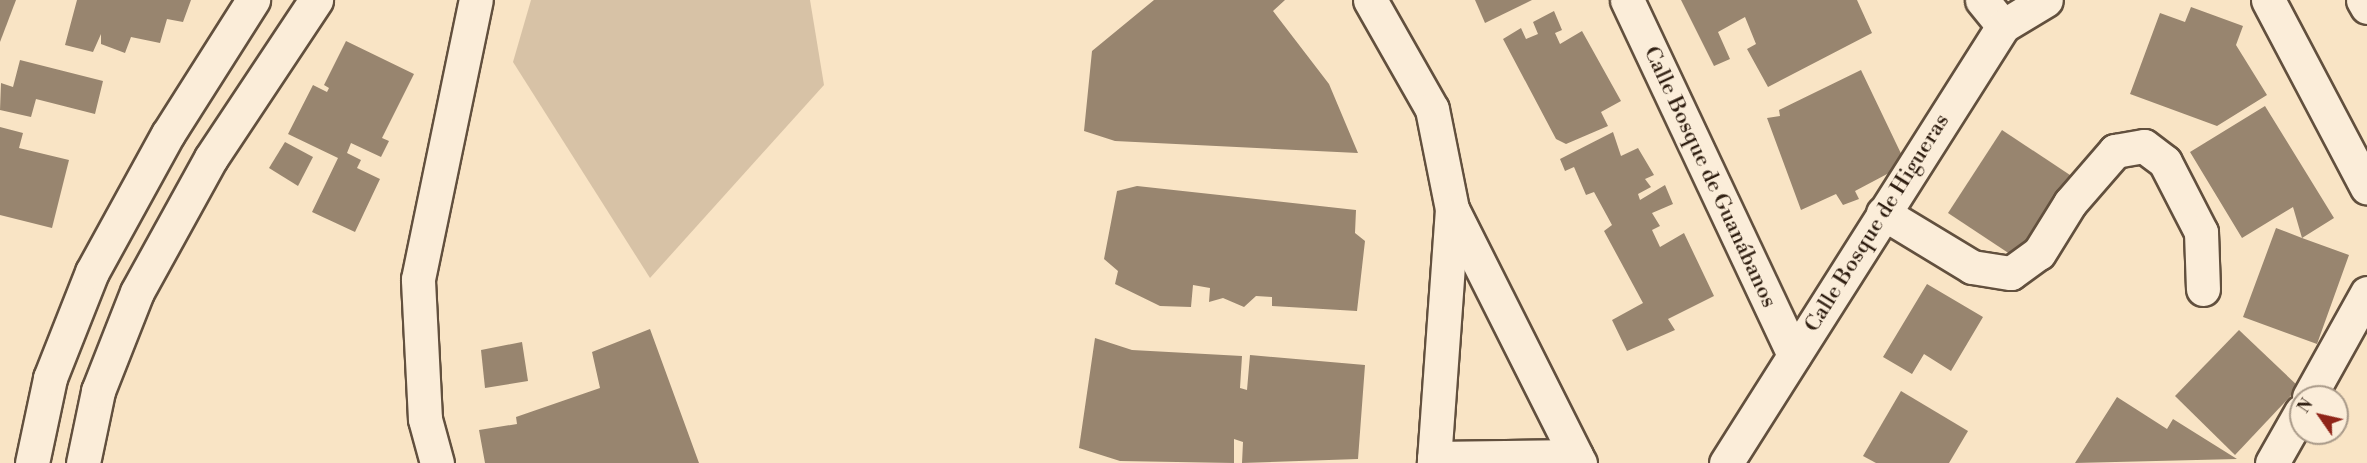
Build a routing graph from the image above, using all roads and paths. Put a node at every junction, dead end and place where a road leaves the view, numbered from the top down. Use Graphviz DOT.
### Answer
graph roads {
  1 [pos="253,0"];
  2 [pos="316,0"];
  3 [pos="1370,0"];
  4 [pos="1627,0"];
  5 [pos="1982,0"];
  6 [pos="2046,0"];
  7 [pos="2268,0"];
  8 [pos="2363,0"];
  9 [pos="475,1"];
  10 [pos="2367,7"];
  11 [pos="2003,26"];
  12 [pos="2367,188"];
  13 [pos="1452,210"];
  14 [pos="1883,213"];
  15 [pos="2203,289"];
  16 [pos="2367,293"];
  17 [pos="1794,355"];
  18 [pos="2316,385"];
  19 [pos="2289,433"];
  20 [pos="1578,459"];
  21 [pos="1434,460"];
  22 [pos="32,463"];
  23 [pos="83,463"];
  24 [pos="437,463"];
  25 [pos="1726,463"];
  26 [pos="2272,463"];
  1 -- 22 [label="street"];
  2 -- 23 [label="street"];
  3 -- 13 [label="street"];
  4 -- 17 [label="street, Calle Bosque de Guanábanos"];
  5 -- 11 [label="street"];
  6 -- 11 [label="street, Calle Bosque de Higueras"];
  7 -- 12 [label="street"];
  8 -- 10 [label="street"];
  9 -- 24 [label="street"];
  11 -- 14 [label="street, Calle Bosque de Higueras"];
  13 -- 20 [label="street"];
  13 -- 21 [label="street"];
  14 -- 15 [label="street"];
  14 -- 17 [label="street, Calle Bosque de Higueras"];
  16 -- 18 [label="street"];
  17 -- 25 [label="street, Calle Bosque de Higueras"];
  19 -- 26 [label="street"];
  20 -- 21 [label="street"];
}
